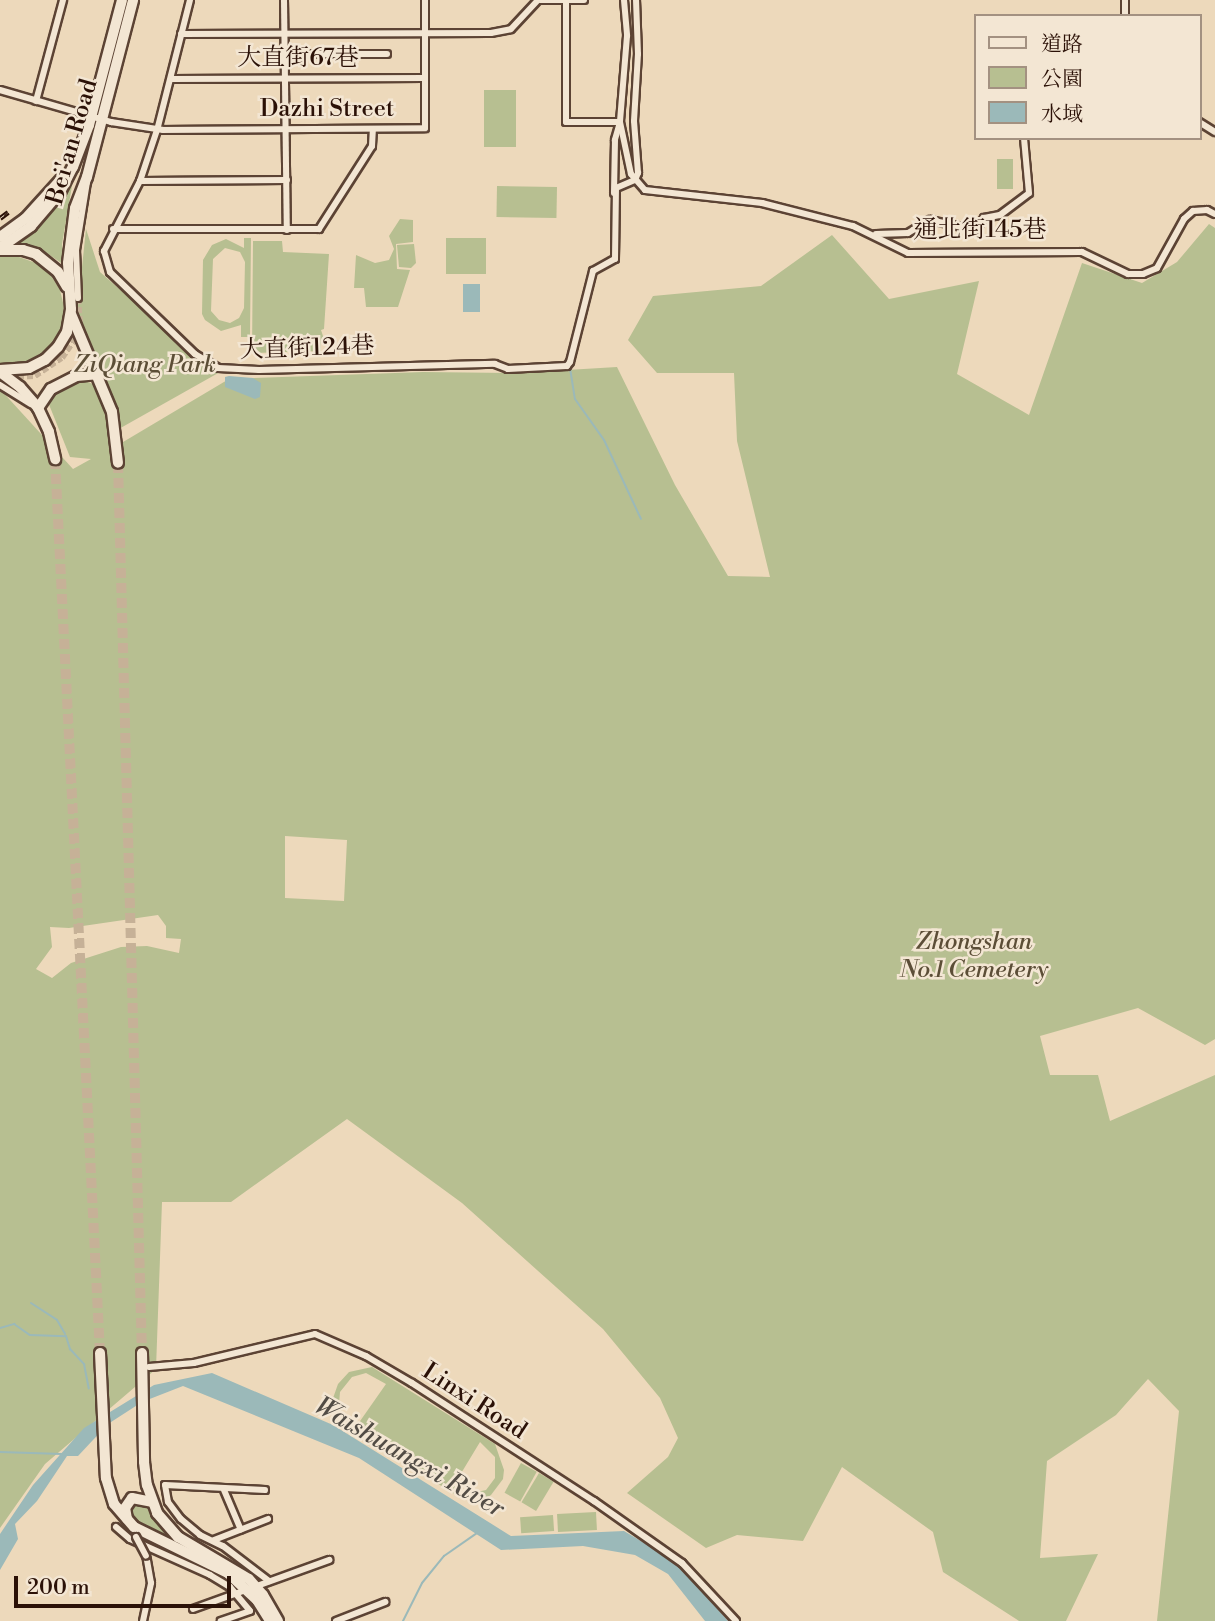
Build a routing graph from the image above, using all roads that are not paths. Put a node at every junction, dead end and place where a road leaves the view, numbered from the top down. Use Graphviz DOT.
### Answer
graph roads {
  1 [pos="63,0"];
  2 [pos="122,0"];
  3 [pos="134,0"];
  4 [pos="190,0"];
  5 [pos="284,0"];
  6 [pos="425,0"];
  7 [pos="539,0"];
  8 [pos="584,0"];
  9 [pos="624,0"];
  10 [pos="636,0"];
  11 [pos="566,2"];
  12 [pos="285,33"];
  13 [pos="425,33"];
  14 [pos="181,34"];
  15 [pos="285,54"];
  16 [pos="387,54"];
  17 [pos="425,78"];
  18 [pos="171,79"];
  19 [pos="286,79"];
  20 [pos="0,90"];
  21 [pos="36,101"];
  22 [pos="91,117"];
  23 [pos="102,120"];
  24 [pos="620,122"];
  25 [pos="286,129"];
  26 [pos="373,129"];
  27 [pos="157,130"];
  28 [pos="1024,140"];
  29 [pos="73,167"];
  30 [pos="286,180"];
  31 [pos="635,180"];
  32 [pos="140,181"];
  33 [pos="614,194"];
  34 [pos="1215,214"];
  35 [pos="113,229"];
  36 [pos="287,230"];
  37 [pos="874,234"];
  38 [pos="0,237"];
  39 [pos="0,249"];
  40 [pos="74,298"];
  41 [pos="71,314"];
  42 [pos="0,371"];
  43 [pos="97,374"];
  44 [pos="0,386"];
  45 [pos="38,408"];
  46 [pos="55,458"];
  47 [pos="118,463"];
  48 [pos="100,1353"];
  49 [pos="142,1353"];
  50 [pos="149,1367"];
  51 [pos="224,1490"];
  52 [pos="265,1490"];
  53 [pos="152,1502"];
  54 [pos="268,1519"];
  55 [pos="116,1527"];
  56 [pos="132,1528"];
  57 [pos="241,1530"];
  58 [pos="214,1540"];
  59 [pos="329,1560"];
  60 [pos="269,1581"];
  61 [pos="250,1587"];
  62 [pos="234,1592"];
  63 [pos="385,1602"];
  64 [pos="193,1609"];
  65 [pos="143,1621"];
  66 [pos="221,1621"];
  67 [pos="270,1621"];
  68 [pos="278,1621"];
  69 [pos="336,1621"];
  70 [pos="736,1621"];
  1 -- 21 [label="street"];
  2 -- 22 [label="main road, Bei'an Road"];
  3 -- 23 [label="main road, Bei'an Road"];
  4 -- 14 [label="street, 大直街124巷"];
  5 -- 12 [label="street"];
  6 -- 13 [label="street, Dazhi Street"];
  7 -- 11 [label="street"];
  7 -- 13 [label="street"];
  8 -- 11 [label="street"];
  9 -- 24 [label="street"];
  10 -- 31 [label="street"];
  11 -- 24 [label="street"];
  12 -- 13 [label="street"];
  12 -- 14 [label="street"];
  12 -- 15 [label="street"];
  13 -- 17 [label="street, Dazhi Street"];
  14 -- 18 [label="street, 大直街124巷"];
  15 -- 16 [label="street"];
  15 -- 19 [label="street"];
  17 -- 19 [label="street, 大直街67巷"];
  17 -- 26 [label="street, Dazhi Street"];
  18 -- 19 [label="street, 大直街67巷"];
  18 -- 27 [label="street, 大直街124巷"];
  19 -- 25 [label="street"];
  20 -- 21 [label="street, Dazhi Street"];
  21 -- 22 [label="street, Dazhi Street"];
  22 -- 23 [label="street, Dazhi Street"];
  22 -- 29 [label="main road, Bei'an Road"];
  23 -- 27 [label="street, Dazhi Street"];
  23 -- 40 [label="main road, Bei'an Road"];
  24 -- 31 [label="street"];
  24 -- 33 [label="street"];
  25 -- 26 [label="street, Dazhi Street"];
  25 -- 27 [label="street, Dazhi Street"];
  25 -- 30 [label="street"];
  26 -- 36 [label="street"];
  27 -- 32 [label="street, 大直街124巷"];
  28 -- 37 [label="street"];
  29 -- 38 [label="main road"];
  29 -- 39 [label="main road, Bei'an Road"];
  30 -- 32 [label="street"];
  30 -- 36 [label="street"];
  31 -- 33 [label="street"];
  31 -- 37 [label="street, 通北街145巷"];
  32 -- 35 [label="street, 大直街124巷"];
  33 -- 35 [label="street, 大直街124巷"];
  34 -- 37 [label="street, 通北街145巷"];
  35 -- 36 [label="street"];
  39 -- 40 [label="main road, Bei'an Road"];
  40 -- 41 [label="main road, Bei'an Road"];
  41 -- 42 [label="main road, Bei'an Road"];
  41 -- 43 [label="main road"];
  42 -- 45 [label="main road"];
  43 -- 45 [label="main road"];
  43 -- 47 [label="main road"];
  44 -- 45 [label="street"];
  45 -- 46 [label="main road"];
  48 -- 56 [label="main road"];
  49 -- 53 [label="main road"];
  50 -- 70 [label="street, Linxi Road"];
  51 -- 52 [label="street"];
  51 -- 57 [label="street"];
  51 -- 58 [label="street"];
  53 -- 56 [label="main road"];
  53 -- 61 [label="main road"];
  54 -- 57 [label="street"];
  55 -- 62 [label="street"];
  56 -- 61 [label="main road"];
  56 -- 65 [label="street, bridge"];
  57 -- 58 [label="street"];
  58 -- 60 [label="street"];
  59 -- 60 [label="street"];
  60 -- 61 [label="street"];
  61 -- 62 [label="street"];
  61 -- 67 [label="main road"];
  61 -- 68 [label="main road"];
  62 -- 64 [label="street"];
  62 -- 66 [label="street"];
  63 -- 69 [label="street"];
}
